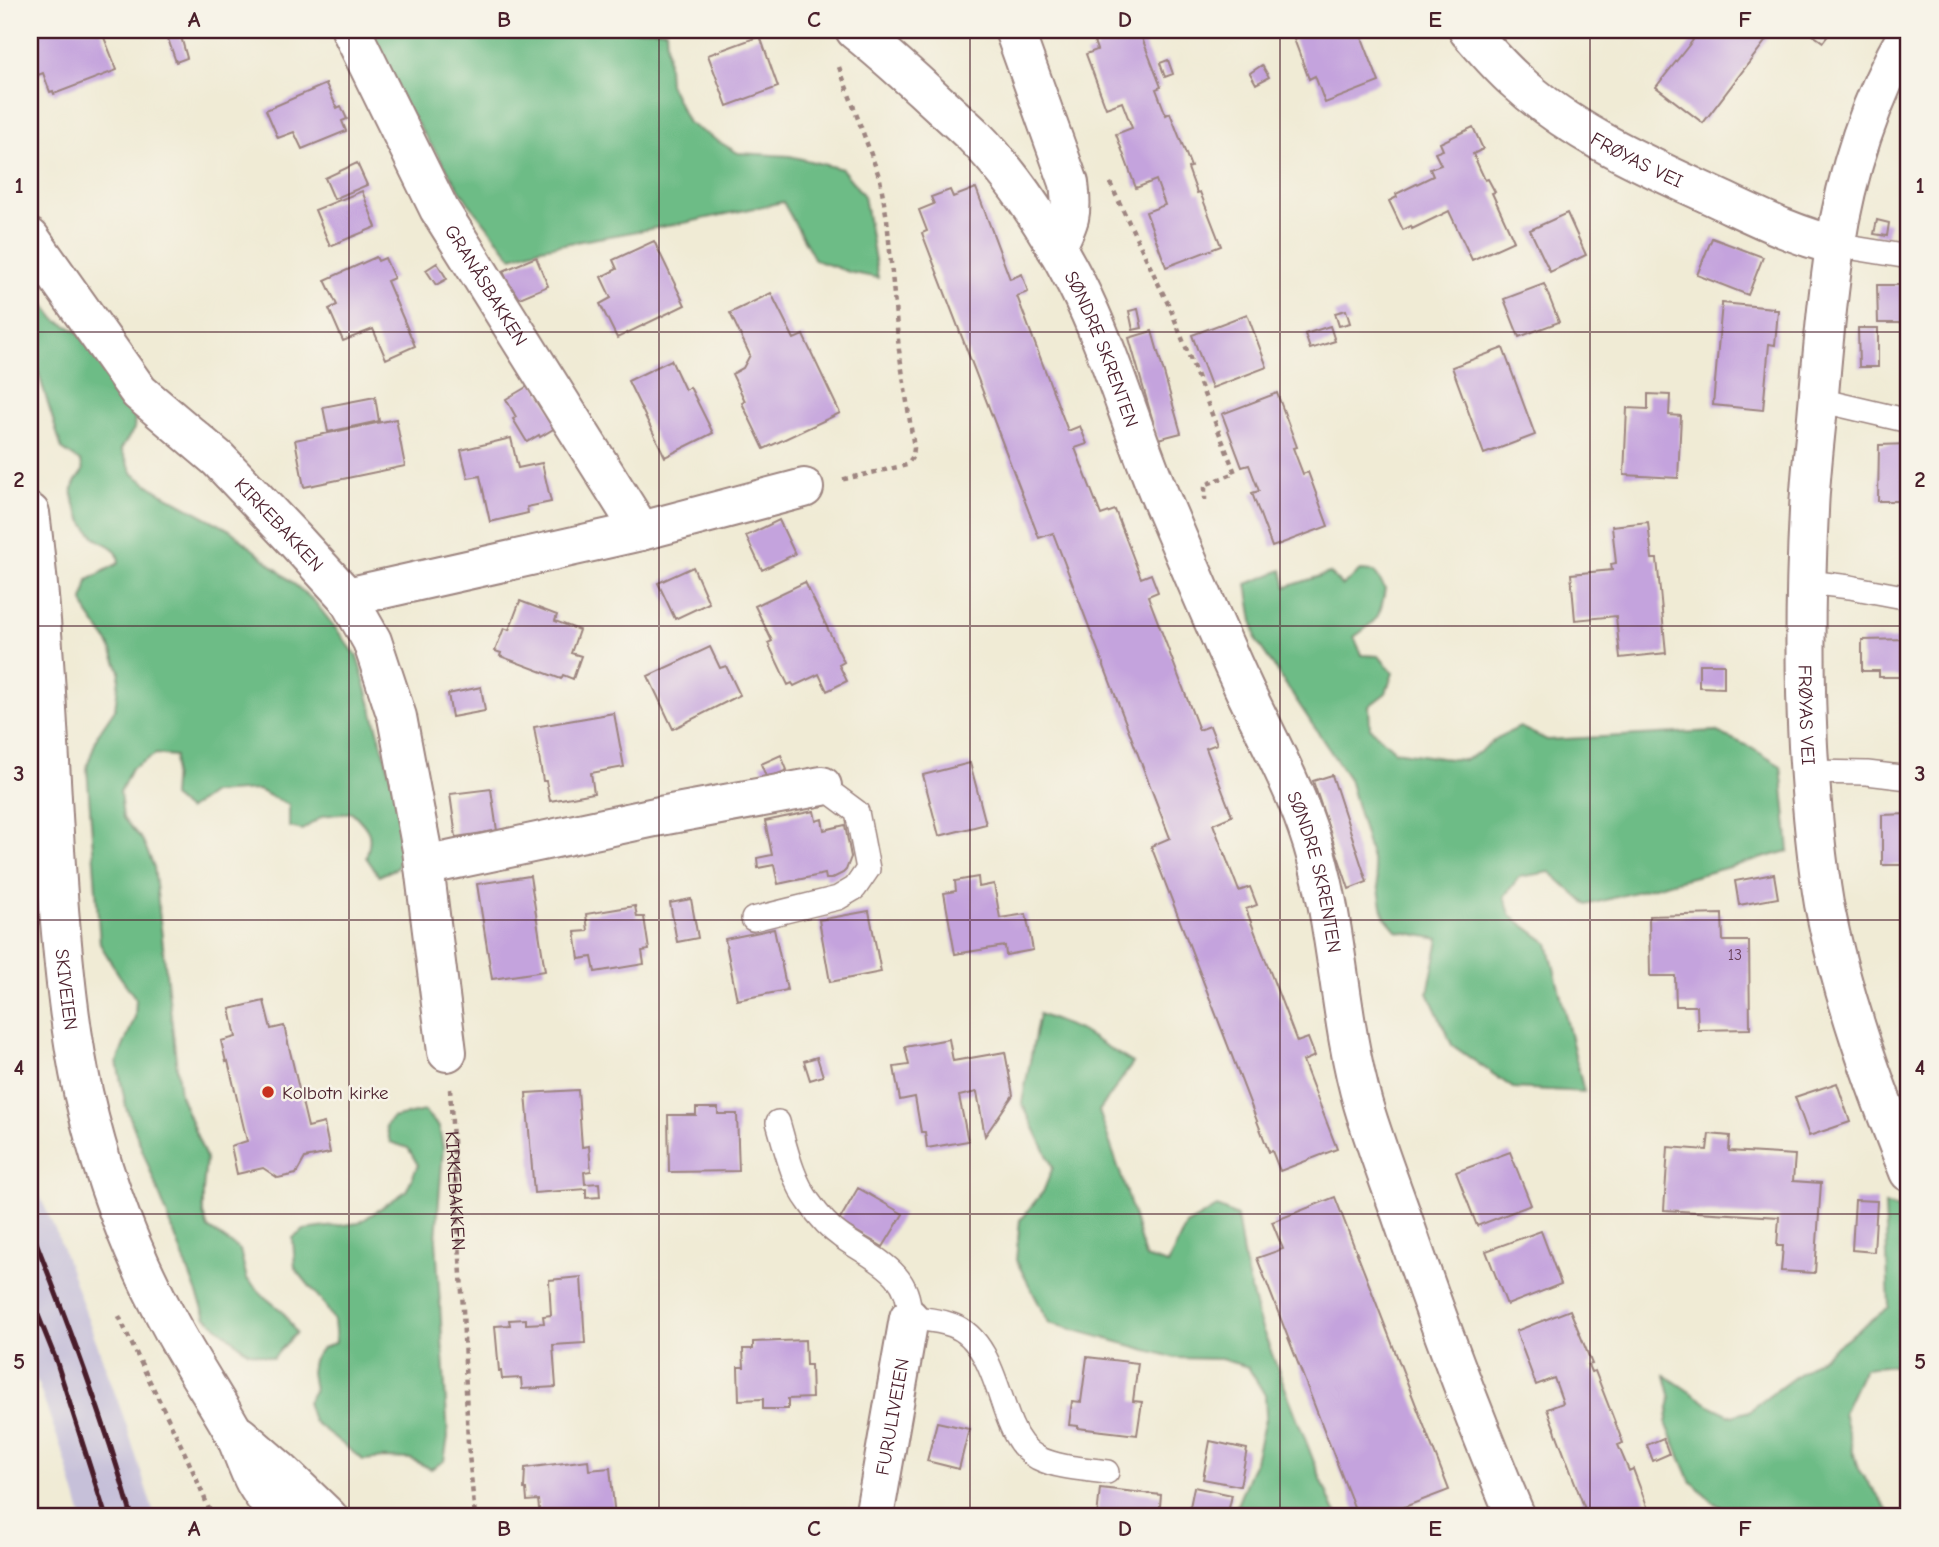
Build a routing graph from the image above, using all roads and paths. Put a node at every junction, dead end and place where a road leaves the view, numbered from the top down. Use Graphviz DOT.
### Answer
graph roads {
  1 [pos="351,30"];
  2 [pos="1014,30"];
  3 [pos="1468,30"];
  4 [pos="846,44"];
  5 [pos="1904,52"];
  6 [pos="1108,180"];
  7 [pos="30,238"];
  8 [pos="1835,245"];
  9 [pos="1056,248"];
  10 [pos="1909,257"];
  11 [pos="1819,400"];
  12 [pos="1909,421"];
  13 [pos="804,488"];
  14 [pos="1205,494"];
  15 [pos="30,513"];
  16 [pos="641,531"];
  17 [pos="1807,582"];
  18 [pos="347,597"];
  19 [pos="1909,598"];
  20 [pos="1809,772"];
  21 [pos="1909,778"];
  22 [pos="822,786"];
  23 [pos="424,866"];
  24 [pos="752,919"];
  25 [pos="447,1052"];
  26 [pos="778,1122"];
  27 [pos="1909,1172"];
  28 [pos="909,1318"];
  29 [pos="233,1431"];
  30 [pos="1107,1472"];
  31 [pos="279,1517"];
  32 [pos="328,1517"];
  33 [pos="475,1517"];
  34 [pos="874,1517"];
  35 [pos="1516,1517"];
  1 -- 16 [label="street, GRANÅSBAKKEN"];
  2 -- 9 [label="street, SØNDRE SKRENTEN"];
  3 -- 8 [label="street, FRØYAS VEI"];
  4 -- 9 [label="street, SØNDRE SKRENTEN"];
  4 -- 13 [label="path"];
  5 -- 8 [label="street, FRØYAS VEI"];
  6 -- 14 [label="path"];
  7 -- 18 [label="street, KIRKEBAKKEN"];
  8 -- 10 [label="lane"];
  8 -- 11 [label="street, FRØYAS VEI"];
  9 -- 35 [label="street, SØNDRE SKRENTEN"];
  11 -- 12 [label="lane"];
  11 -- 17 [label="street, FRØYAS VEI"];
  13 -- 16 [label="street"];
  15 -- 29 [label="street, SKIVEIEN"];
  16 -- 18 [label="street"];
  17 -- 19 [label="lane"];
  17 -- 20 [label="street, FRØYAS VEI"];
  18 -- 23 [label="street, KIRKEBAKKEN"];
  20 -- 21 [label="lane"];
  20 -- 27 [label="street, FRØYAS VEI"];
  22 -- 23 [label="street"];
  22 -- 24 [label="lane"];
  23 -- 25 [label="street, KIRKEBAKKEN"];
  25 -- 33 [label="path, KIRKEBAKKEN"];
  26 -- 28 [label="lane"];
  28 -- 30 [label="lane"];
  28 -- 34 [label="street, FURULIVEIEN"];
  29 -- 31 [label="street, SKIVEIEN"];
  29 -- 32 [label="street, SKIVEIEN"];
}
